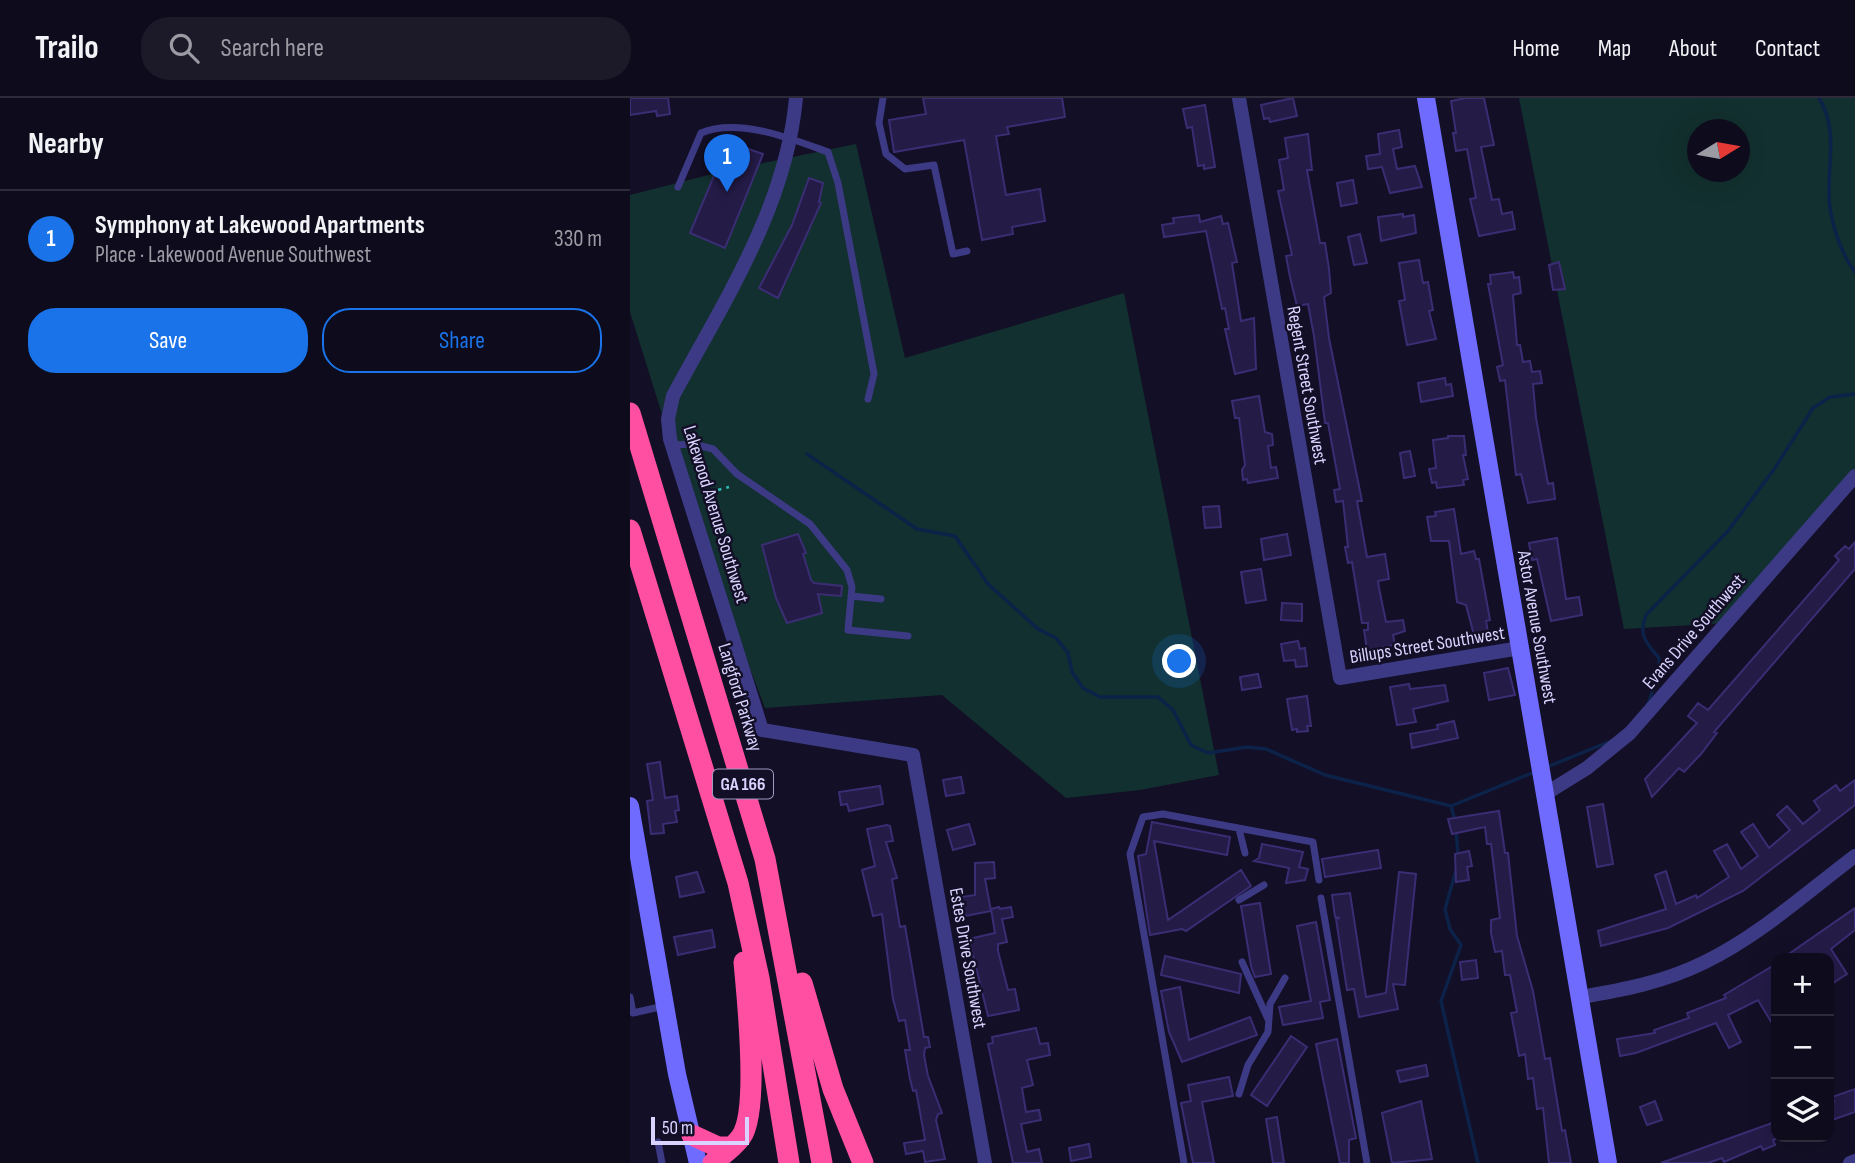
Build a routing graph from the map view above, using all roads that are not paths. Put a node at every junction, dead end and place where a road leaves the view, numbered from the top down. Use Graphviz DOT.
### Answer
graph roads {
  1 [pos="883,98"];
  2 [pos="1239,98"];
  3 [pos="1426,98"];
  4 [pos="792,99"];
  5 [pos="790,139"];
  6 [pos="678,187"];
  7 [pos="967,251"];
  8 [pos="868,399"];
  9 [pos="630,413"];
  10 [pos="672,445"];
  11 [pos="1855,477"];
  12 [pos="630,530"];
  13 [pos="851,596"];
  14 [pos="881,599"];
  15 [pos="908,636"];
  16 [pos="1520,648"];
  17 [pos="1340,678"];
  18 [pos="915,759"];
  19 [pos="1545,794"];
  20 [pos="630,806"];
  21 [pos="1239,829"];
  22 [pos="1245,853"];
  23 [pos="1855,856"];
  24 [pos="765,859"];
  25 [pos="1319,880"];
  26 [pos="738,883"];
  27 [pos="1264,885"];
  28 [pos="1321,898"];
  29 [pos="1239,900"];
  30 [pos="1242,962"];
  31 [pos="1285,978"];
  32 [pos="630,997"];
  33 [pos="1580,997"];
  34 [pos="665,1006"];
  35 [pos="631,1013"];
  36 [pos="1268,1019"];
  37 [pos="1239,1094"];
  38 [pos="692,1135"];
  39 [pos="658,1142"];
  40 [pos="732,1147"];
  41 [pos="1855,1161"];
  42 [pos="662,1163"];
  43 [pos="698,1163"];
  44 [pos="713,1163"];
  45 [pos="789,1163"];
  46 [pos="822,1163"];
  47 [pos="863,1163"];
  48 [pos="985,1163"];
  49 [pos="1184,1163"];
  50 [pos="1367,1163"];
  51 [pos="1608,1163"];
  52 [pos="1850,1163"];
  1 -- 7 [label="lane"];
  2 -- 17 [label="street, Regent Street Southwest"];
  3 -- 16 [label="street, Astor Avenue Southwest"];
  4 -- 5 [label="street, Lakewood Avenue Southwest"];
  5 -- 6 [label="lane"];
  5 -- 8 [label="lane"];
  5 -- 10 [label="street, Lakewood Avenue Southwest"];
  9 -- 24 [label="highway, Langford Parkway / GA 166"];
  10 -- 13 [label="lane"];
  10 -- 18 [label="street, Lakewood Avenue Southwest"];
  11 -- 19 [label="street, Evans Drive Southwest"];
  12 -- 26 [label="highway, GA 166"];
  13 -- 14 [label="lane"];
  13 -- 15 [label="lane"];
  16 -- 17 [label="street, Billups Street Southwest"];
  16 -- 19 [label="street, Astor Avenue Southwest"];
  18 -- 48 [label="street, Estes Drive Southwest"];
  19 -- 33 [label="street, Astor Avenue Southwest"];
  20 -- 34 [label="street"];
  21 -- 22 [label="lane"];
  21 -- 25 [label="lane"];
  21 -- 49 [label="lane"];
  23 -- 33 [label="street"];
  24 -- 46 [label="highway, Langford Parkway / GA 166"];
  24 -- 47 [label="highway"];
  26 -- 40 [label="highway"];
  26 -- 45 [label="highway, GA 166"];
  27 -- 29 [label="lane"];
  28 -- 50 [label="lane"];
  30 -- 36 [label="lane"];
  31 -- 36 [label="lane"];
  32 -- 35 [label="lane"];
  33 -- 51 [label="street, Astor Avenue Southwest"];
  34 -- 35 [label="lane"];
  34 -- 38 [label="street"];
  36 -- 37 [label="lane"];
  38 -- 40 [label="highway"];
  38 -- 43 [label="street"];
  39 -- 42 [label="lane"];
  40 -- 44 [label="highway"];
  41 -- 52 [label="street"];
}
